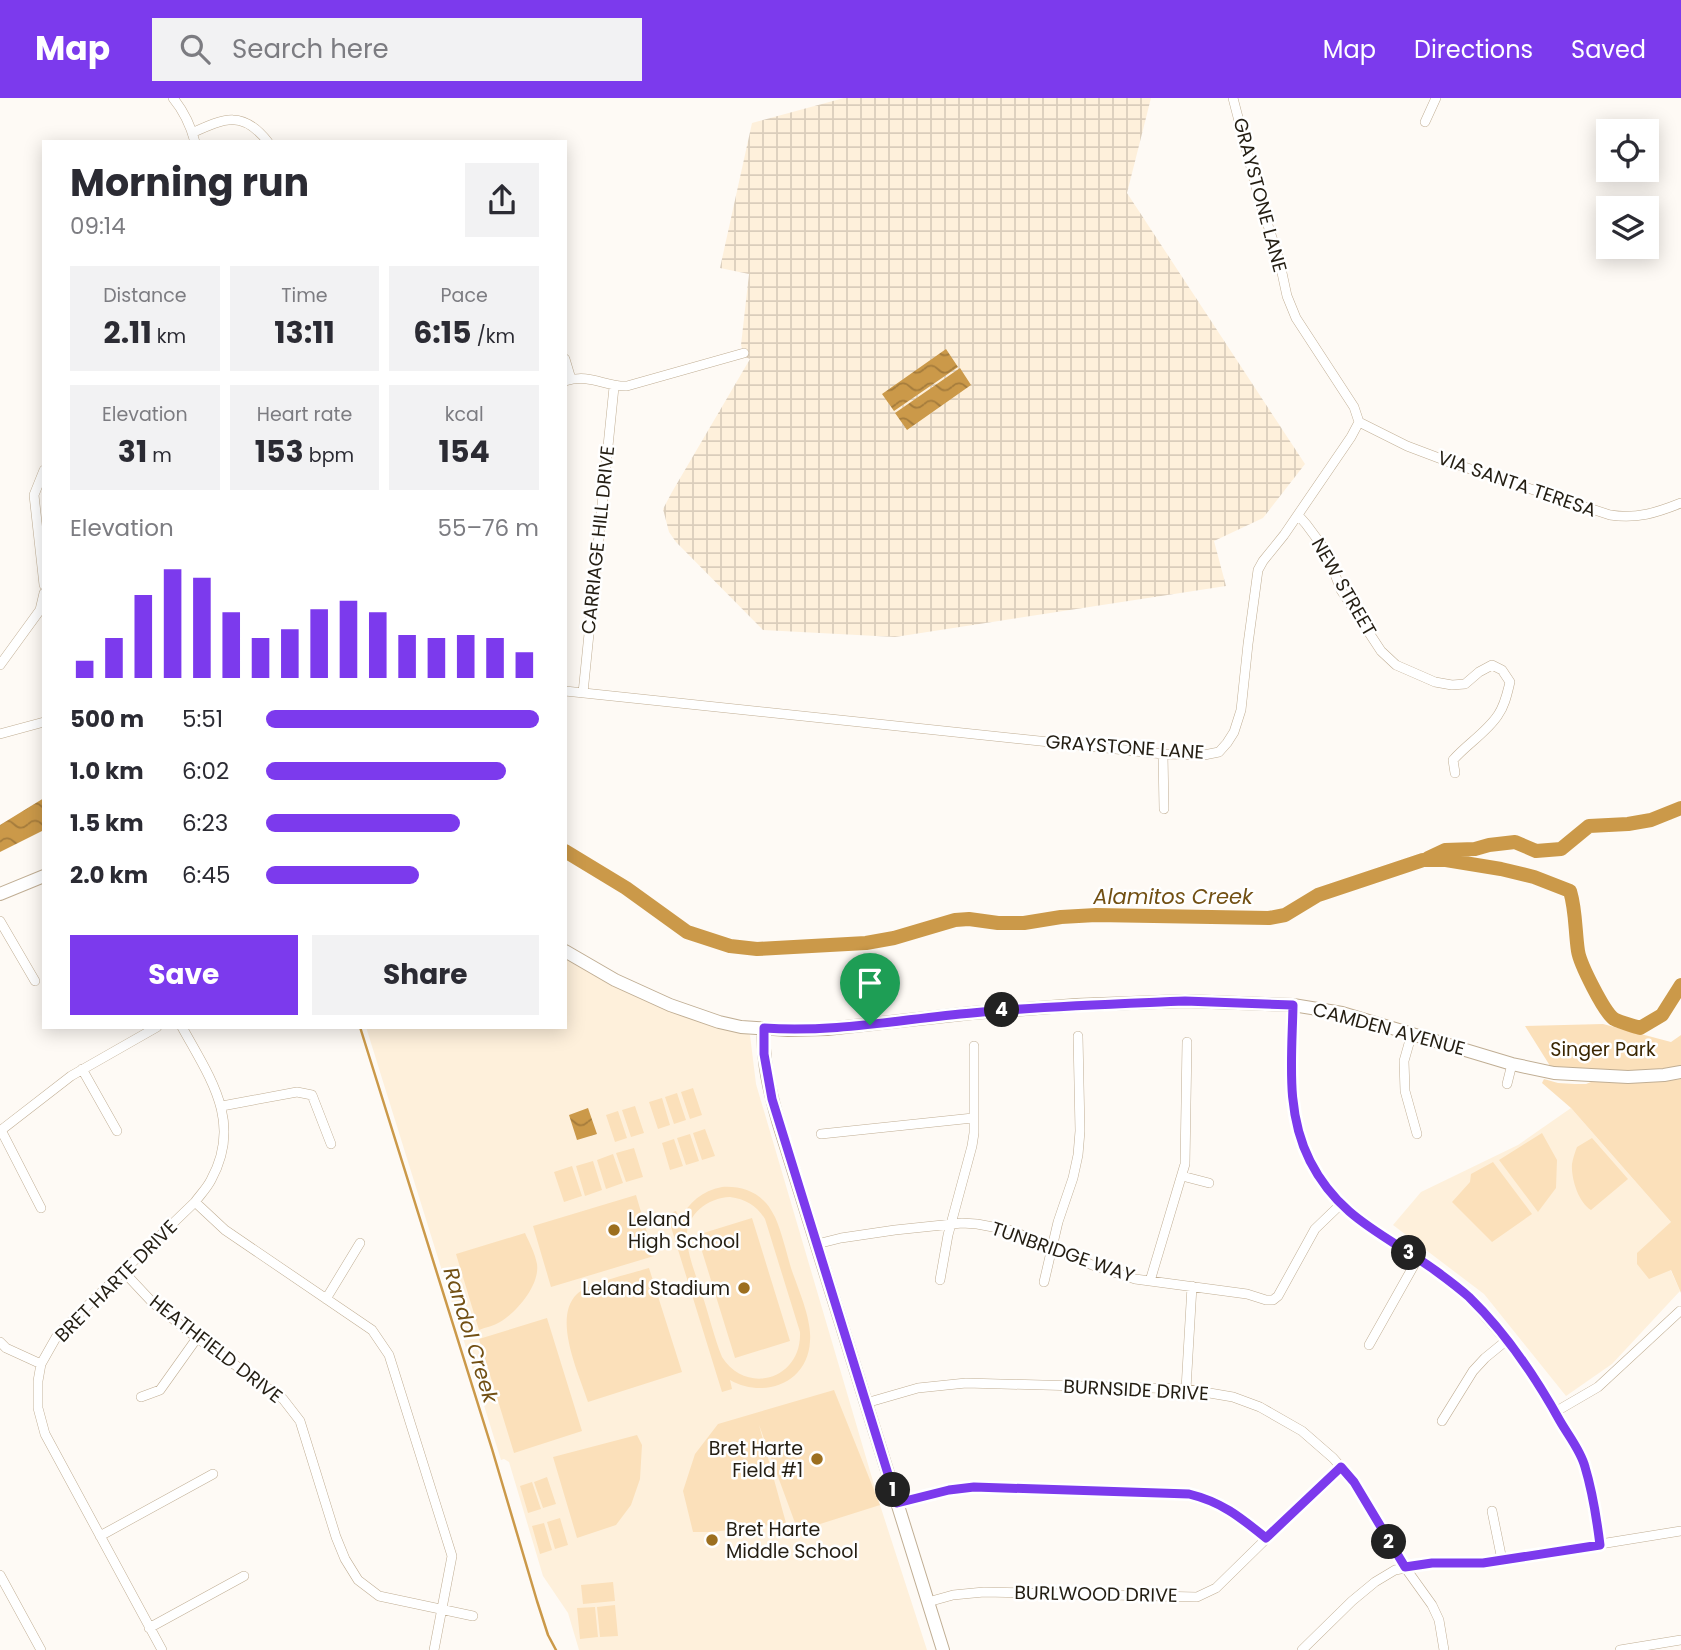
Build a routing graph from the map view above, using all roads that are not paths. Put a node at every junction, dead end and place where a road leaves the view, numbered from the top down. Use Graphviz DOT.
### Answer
graph roads {
  1 [pos="173,98"];
  2 [pos="1233,98"];
  3 [pos="1436,98"];
  4 [pos="1425,122"];
  5 [pos="194,137"];
  6 [pos="266,140"];
  7 [pos="744,353"];
  8 [pos="568,380"];
  9 [pos="614,387"];
  10 [pos="1359,422"];
  11 [pos="42,475"];
  12 [pos="1681,503"];
  13 [pos="1298,515"];
  14 [pos="42,567"];
  15 [pos="42,602"];
  16 [pos="0,664"];
  17 [pos="567,691"];
  18 [pos="583,693"];
  19 [pos="42,723"];
  20 [pos="0,734"];
  21 [pos="1163,754"];
  22 [pos="1455,773"];
  23 [pos="1164,809"];
  24 [pos="42,877"];
  25 [pos="0,894"];
  26 [pos="0,921"];
  27 [pos="567,952"];
  28 [pos="35,981"];
  29 [pos="1293,1005"];
  30 [pos="764,1028"];
  31 [pos="153,1029"];
  32 [pos="183,1029"];
  33 [pos="1412,1033"];
  34 [pos="1079,1036"];
  35 [pos="1187,1042"];
  36 [pos="974,1046"];
  37 [pos="1513,1064"];
  38 [pos="82,1069"];
  39 [pos="1681,1072"];
  40 [pos="1507,1084"];
  41 [pos="222,1106"];
  42 [pos="973,1118"];
  43 [pos="0,1130"];
  44 [pos="117,1131"];
  45 [pos="821,1133"];
  46 [pos="1417,1134"];
  47 [pos="331,1144"];
  48 [pos="1182,1176"];
  49 [pos="1209,1183"];
  50 [pos="195,1202"];
  51 [pos="1341,1204"];
  52 [pos="41,1208"];
  53 [pos="951,1224"];
  54 [pos="360,1243"];
  55 [pos="817,1244"];
  56 [pos="1053,1247"];
  57 [pos="1418,1258"];
  58 [pos="123,1271"];
  59 [pos="940,1280"];
  60 [pos="1150,1281"];
  61 [pos="1044,1282"];
  62 [pos="1192,1286"];
  63 [pos="326,1299"];
  64 [pos="1681,1312"];
  65 [pos="197,1338"];
  66 [pos="1507,1340"];
  67 [pos="0,1342"];
  68 [pos="1369,1345"];
  69 [pos="41,1364"];
  70 [pos="1186,1389"];
  71 [pos="141,1397"];
  72 [pos="866,1403"];
  73 [pos="1555,1412"];
  74 [pos="1442,1422"];
  75 [pos="1341,1467"];
  76 [pos="213,1474"];
  77 [pos="897,1503"];
  78 [pos="1492,1511"];
  79 [pos="1681,1531"];
  80 [pos="100,1536"];
  81 [pos="1266,1538"];
  82 [pos="1600,1545"];
  83 [pos="1502,1560"];
  84 [pos="1405,1567"];
  85 [pos="0,1575"];
  86 [pos="244,1576"];
  87 [pos="928,1602"];
  88 [pos="442,1610"];
  89 [pos="474,1616"];
  90 [pos="149,1628"];
  91 [pos="1681,1640"];
  92 [pos="41,1650"];
  93 [pos="162,1650"];
  94 [pos="434,1650"];
  95 [pos="943,1650"];
  96 [pos="1302,1650"];
  97 [pos="1444,1650"];
  98 [pos="1620,1650"];
  1 -- 5 [label="street"];
  2 -- 10 [label="street, GRAYSTONE LANE"];
  3 -- 4 [label="street"];
  5 -- 6 [label="street"];
  7 -- 9 [label="street"];
  8 -- 9 [label="street"];
  9 -- 18 [label="street, CARRIAGE HILL DRIVE"];
  10 -- 12 [label="street, VIA SANTA TERESA"];
  10 -- 13 [label="street, GRAYSTONE LANE"];
  11 -- 14 [label="street"];
  13 -- 21 [label="street, GRAYSTONE LANE"];
  13 -- 22 [label="street, NEW STREET"];
  15 -- 16 [label="street"];
  17 -- 18 [label="street, GRAYSTONE LANE"];
  18 -- 21 [label="street, GRAYSTONE LANE"];
  19 -- 20 [label="street"];
  21 -- 23 [label="street"];
  24 -- 25 [label="street"];
  26 -- 28 [label="street"];
  27 -- 30 [label="street, CAMDEN AVENUE"];
  29 -- 30 [label="street, CAMDEN AVENUE"];
  29 -- 33 [label="street, CAMDEN AVENUE"];
  29 -- 51 [label="street"];
  30 -- 55 [label="street"];
  31 -- 38 [label="street"];
  32 -- 41 [label="street, BRET HARTE DRIVE"];
  33 -- 37 [label="street, CAMDEN AVENUE"];
  33 -- 46 [label="street"];
  34 -- 56 [label="street"];
  35 -- 48 [label="street"];
  36 -- 42 [label="street"];
  37 -- 39 [label="street, CAMDEN AVENUE"];
  37 -- 40 [label="street"];
  38 -- 43 [label="street"];
  38 -- 44 [label="street"];
  41 -- 47 [label="street"];
  41 -- 50 [label="street, BRET HARTE DRIVE"];
  42 -- 45 [label="street"];
  42 -- 53 [label="street"];
  43 -- 52 [label="street"];
  48 -- 49 [label="street"];
  48 -- 60 [label="street"];
  50 -- 58 [label="street, BRET HARTE DRIVE"];
  50 -- 63 [label="street"];
  51 -- 57 [label="street"];
  51 -- 62 [label="street, TUNBRIDGE WAY"];
  53 -- 55 [label="street, TUNBRIDGE WAY"];
  53 -- 56 [label="street, TUNBRIDGE WAY"];
  53 -- 59 [label="street"];
  54 -- 63 [label="street"];
  55 -- 72 [label="street"];
  56 -- 60 [label="street, TUNBRIDGE WAY"];
  56 -- 61 [label="street"];
  57 -- 66 [label="street"];
  57 -- 68 [label="street"];
  58 -- 65 [label="street, HEATHFIELD DRIVE"];
  58 -- 69 [label="street, BRET HARTE DRIVE"];
  60 -- 62 [label="street, TUNBRIDGE WAY"];
  62 -- 70 [label="street"];
  63 -- 88 [label="street"];
  64 -- 73 [label="street"];
  65 -- 71 [label="street"];
  65 -- 88 [label="street, HEATHFIELD DRIVE"];
  66 -- 73 [label="street"];
  66 -- 74 [label="street"];
  67 -- 69 [label="street"];
  69 -- 80 [label="street, BRET HARTE DRIVE"];
  70 -- 72 [label="street, BURNSIDE DRIVE"];
  70 -- 75 [label="street, BURNSIDE DRIVE"];
  72 -- 77 [label="street"];
  73 -- 82 [label="street"];
  75 -- 81 [label="street, BURLWOOD DRIVE"];
  75 -- 84 [label="street, BURNSIDE DRIVE"];
  76 -- 80 [label="street"];
  77 -- 81 [label="street"];
  77 -- 87 [label="street"];
  78 -- 83 [label="street"];
  79 -- 82 [label="street"];
  80 -- 90 [label="street, BRET HARTE DRIVE"];
  81 -- 87 [label="street, BURLWOOD DRIVE"];
  82 -- 83 [label="street"];
  83 -- 84 [label="street"];
  84 -- 96 [label="street"];
  84 -- 97 [label="street, BURNSIDE DRIVE"];
  85 -- 92 [label="street"];
  86 -- 90 [label="street"];
  87 -- 95 [label="street"];
  88 -- 89 [label="street, HEATHFIELD DRIVE"];
  88 -- 94 [label="street"];
  90 -- 93 [label="street, BRET HARTE DRIVE"];
  91 -- 98 [label="street"];
}
